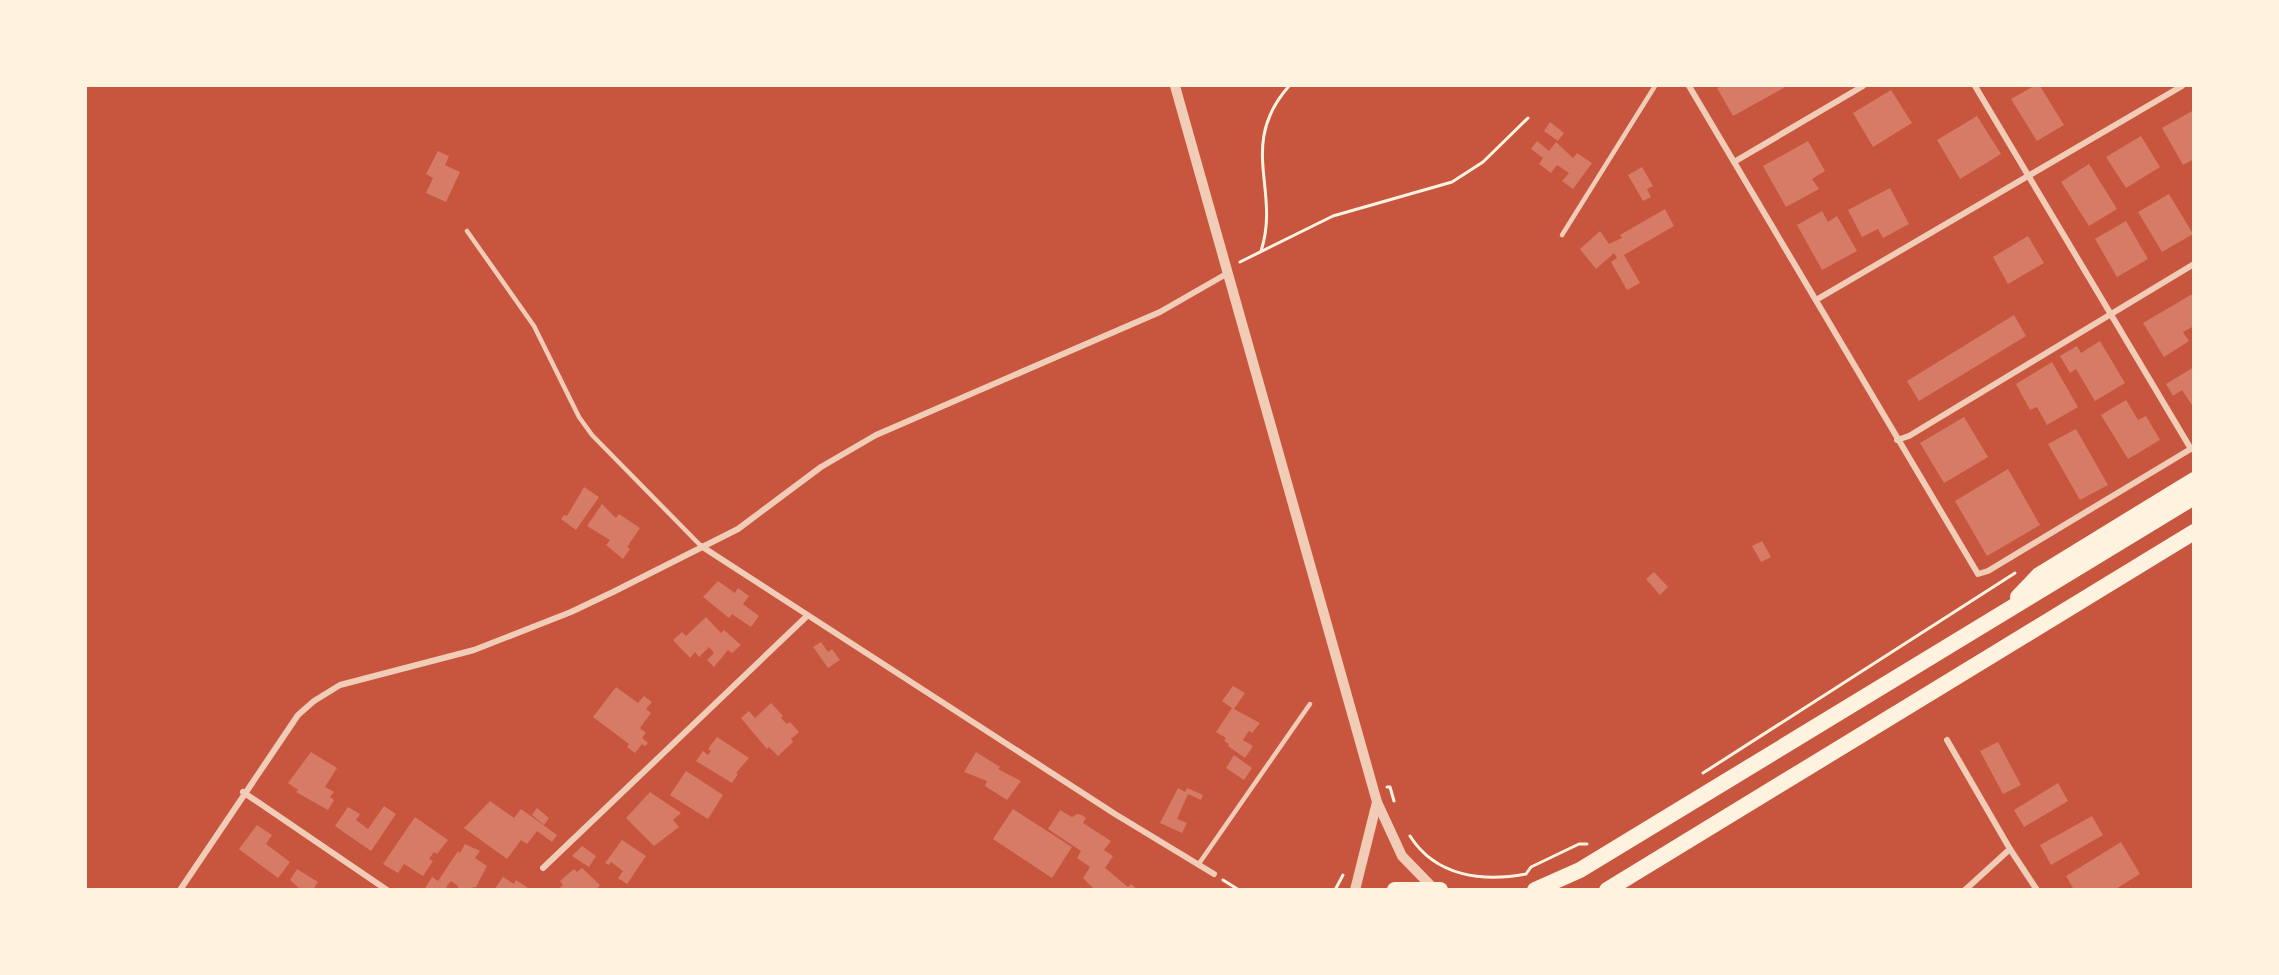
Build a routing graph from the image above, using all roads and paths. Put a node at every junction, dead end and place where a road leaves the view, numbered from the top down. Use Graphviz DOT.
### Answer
graph roads {
  1 [pos="1175,86"];
  2 [pos="1289,86"];
  3 [pos="1655,86"];
  4 [pos="1689,86"];
  5 [pos="1863,86"];
  6 [pos="1975,86"];
  7 [pos="2182,86"];
  8 [pos="1528,118"];
  9 [pos="1734,162"];
  10 [pos="2028,176"];
  11 [pos="467,231"];
  12 [pos="1562,235"];
  13 [pos="1261,251"];
  14 [pos="2193,264"];
  15 [pos="1228,273"];
  16 [pos="1816,300"];
  17 [pos="2110,314"];
  18 [pos="1897,440"];
  19 [pos="2192,448"];
  20 [pos="2193,480"];
  21 [pos="2193,497"];
  22 [pos="2193,532"];
  23 [pos="701,546"];
  24 [pos="2025,567"];
  25 [pos="2004,612"];
  26 [pos="807,616"];
  27 [pos="1310,705"];
  28 [pos="1947,740"];
  29 [pos="1695,778"];
  30 [pos="1390,787"];
  31 [pos="243,792"];
  32 [pos="1377,802"];
  33 [pos="1396,809"];
  34 [pos="1404,827"];
  35 [pos="1597,838"];
  36 [pos="2010,849"];
  37 [pos="1198,865"];
  38 [pos="543,868"];
  39 [pos="1214,874"];
  40 [pos="383,888"];
  41 [pos="1238,889"];
  42 [pos="1437,889"];
  43 [pos="180,890"];
  44 [pos="1355,890"];
  45 [pos="1395,890"];
  46 [pos="1535,890"];
  47 [pos="1607,890"];
  48 [pos="1965,890"];
  49 [pos="2037,890"];
  1 -- 15 [label="street"];
  2 -- 13 [label="path"];
  3 -- 12 [label="lane"];
  4 -- 9 [label="street"];
  5 -- 9 [label="street"];
  6 -- 10 [label="street"];
  7 -- 10 [label="street"];
  8 -- 13 [label="path"];
  9 -- 16 [label="street"];
  10 -- 16 [label="street"];
  10 -- 17 [label="street"];
  11 -- 23 [label="lane"];
  13 -- 15 [label="path"];
  14 -- 17 [label="street"];
  15 -- 23 [label="street"];
  15 -- 32 [label="street"];
  16 -- 18 [label="street"];
  17 -- 18 [label="street"];
  17 -- 19 [label="street"];
  18 -- 19 [label="street"];
  20 -- 25 [label="highway"];
  21 -- 25 [label="highway"];
  22 -- 47 [label="highway"];
  23 -- 26 [label="street"];
  23 -- 31 [label="street"];
  24 -- 29 [label="path"];
  25 -- 46 [label="highway"];
  26 -- 37 [label="street"];
  26 -- 38 [label="street"];
  27 -- 37 [label="lane"];
  28 -- 36 [label="street"];
  30 -- 33 [label="path"];
  31 -- 40 [label="street"];
  31 -- 43 [label="street"];
  32 -- 42 [label="street"];
  32 -- 44 [label="street"];
  34 -- 35 [label="path"];
  36 -- 48 [label="street"];
  36 -- 49 [label="street"];
  37 -- 39 [label="street"];
  39 -- 41 [label="path"];
  42 -- 45 [label="highway"];
}
